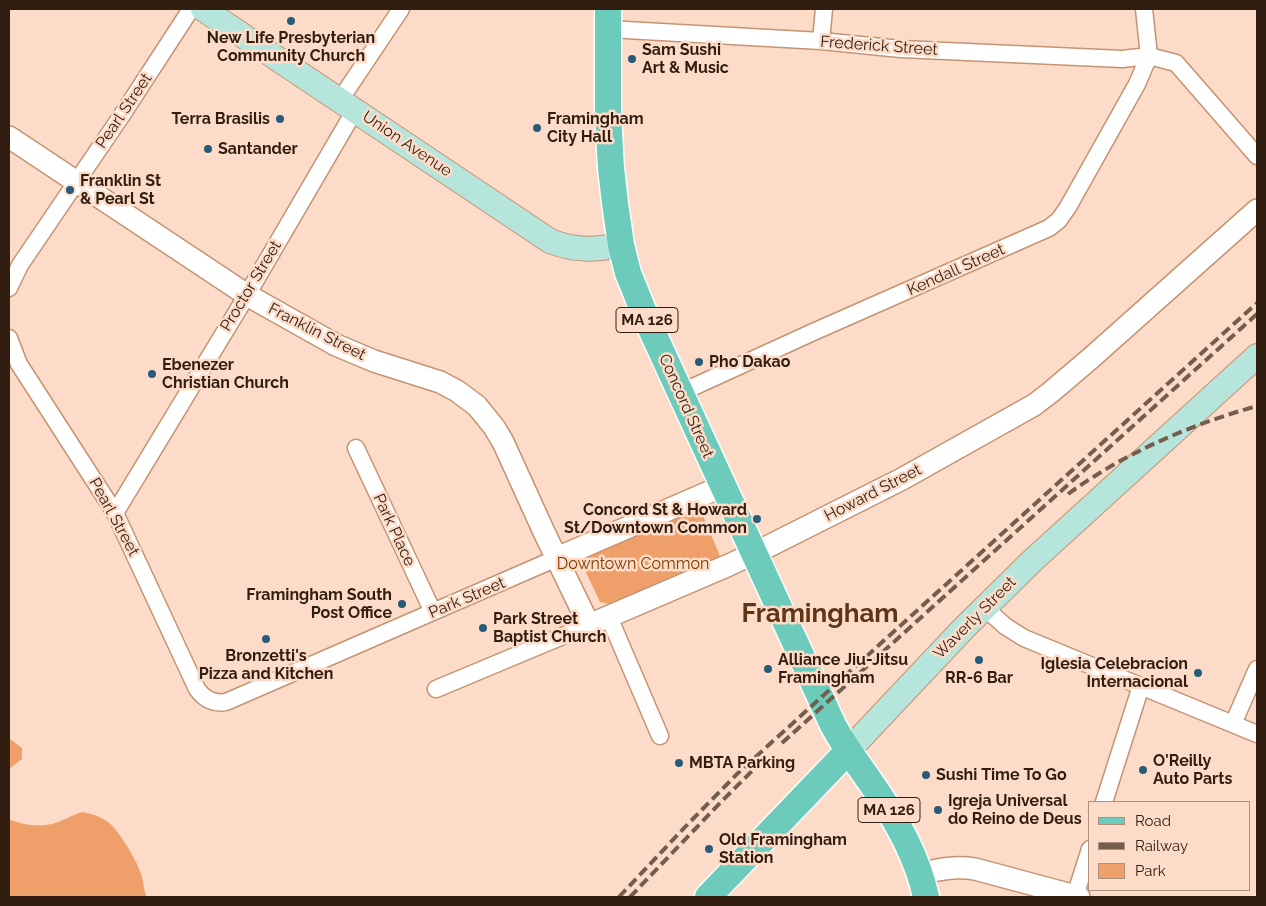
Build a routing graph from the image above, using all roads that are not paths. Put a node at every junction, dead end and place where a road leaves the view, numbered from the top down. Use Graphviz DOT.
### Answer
graph roads {
  1 [pos="191,9"];
  2 [pos="203,9"];
  3 [pos="401,9"];
  4 [pos="824,9"];
  5 [pos="1144,9"];
  6 [pos="608,19"];
  7 [pos="821,41"];
  8 [pos="1149,56"];
  9 [pos="348,104"];
  10 [pos="9,137"];
  11 [pos="1257,156"];
  12 [pos="76,182"];
  13 [pos="1257,210"];
  14 [pos="621,245"];
  15 [pos="9,288"];
  16 [pos="247,295"];
  17 [pos="9,338"];
  18 [pos="1257,356"];
  19 [pos="680,393"];
  20 [pos="356,448"];
  21 [pos="723,486"];
  22 [pos="115,514"];
  23 [pos="754,554"];
  24 [pos="557,558"];
  25 [pos="984,607"];
  26 [pos="433,612"];
  27 [pos="609,617"];
  28 [pos="589,625"];
  29 [pos="1257,669"];
  30 [pos="1141,686"];
  31 [pos="436,689"];
  32 [pos="209,700"];
  33 [pos="1233,724"];
  34 [pos="1257,734"];
  35 [pos="660,736"];
  36 [pos="848,751"];
  37 [pos="1104,801"];
  38 [pos="1088,856"];
  39 [pos="923,886"];
  40 [pos="708,897"];
  41 [pos="1077,897"];
  1 -- 12 [label="street, Pearl Street"];
  2 -- 9 [label="main road, Union Avenue"];
  3 -- 9 [label="street, Proctor Street"];
  4 -- 7 [label="street"];
  5 -- 8 [label="street"];
  6 -- 7 [label="street, Frederick Street"];
  6 -- 14 [label="main road, Concord Street / MA 126"];
  7 -- 8 [label="street, Frederick Street"];
  8 -- 11 [label="street"];
  8 -- 19 [label="street, Kendall Street"];
  9 -- 14 [label="main road, Union Avenue"];
  9 -- 16 [label="street, Proctor Street"];
  10 -- 12 [label="street, Franklin Street"];
  12 -- 15 [label="street, Pearl Street"];
  12 -- 16 [label="street, Franklin Street"];
  13 -- 23 [label="street, Howard Street"];
  14 -- 19 [label="main road, Concord Street / MA 126"];
  16 -- 22 [label="street, Proctor Street"];
  16 -- 24 [label="street, Franklin Street"];
  17 -- 22 [label="street, Pearl Street"];
  18 -- 25 [label="main road, Waverly Street"];
  19 -- 21 [label="main road, Concord Street / MA 126"];
  20 -- 26 [label="street, Park Place"];
  21 -- 23 [label="main road, Concord Street / MA 126"];
  21 -- 24 [label="street, Park Street"];
  22 -- 32 [label="street, Pearl Street"];
  23 -- 27 [label="street, Howard Street"];
  23 -- 36 [label="main road, Concord Street / MA 126"];
  24 -- 26 [label="street, Park Street"];
  24 -- 28 [label="street, Franklin Street"];
  25 -- 30 [label="street"];
  25 -- 36 [label="main road, Waverly Street"];
  26 -- 32 [label="street, Park Street"];
  27 -- 28 [label="street, Howard Street"];
  27 -- 35 [label="street"];
  28 -- 31 [label="street, Howard Street"];
  29 -- 33 [label="street"];
  30 -- 33 [label="street"];
  30 -- 37 [label="street"];
  33 -- 34 [label="street"];
  36 -- 39 [label="main road, MA 126"];
  36 -- 40 [label="main road, Waverly Street"];
  38 -- 41 [label="street"];
  39 -- 41 [label="street"];
}
